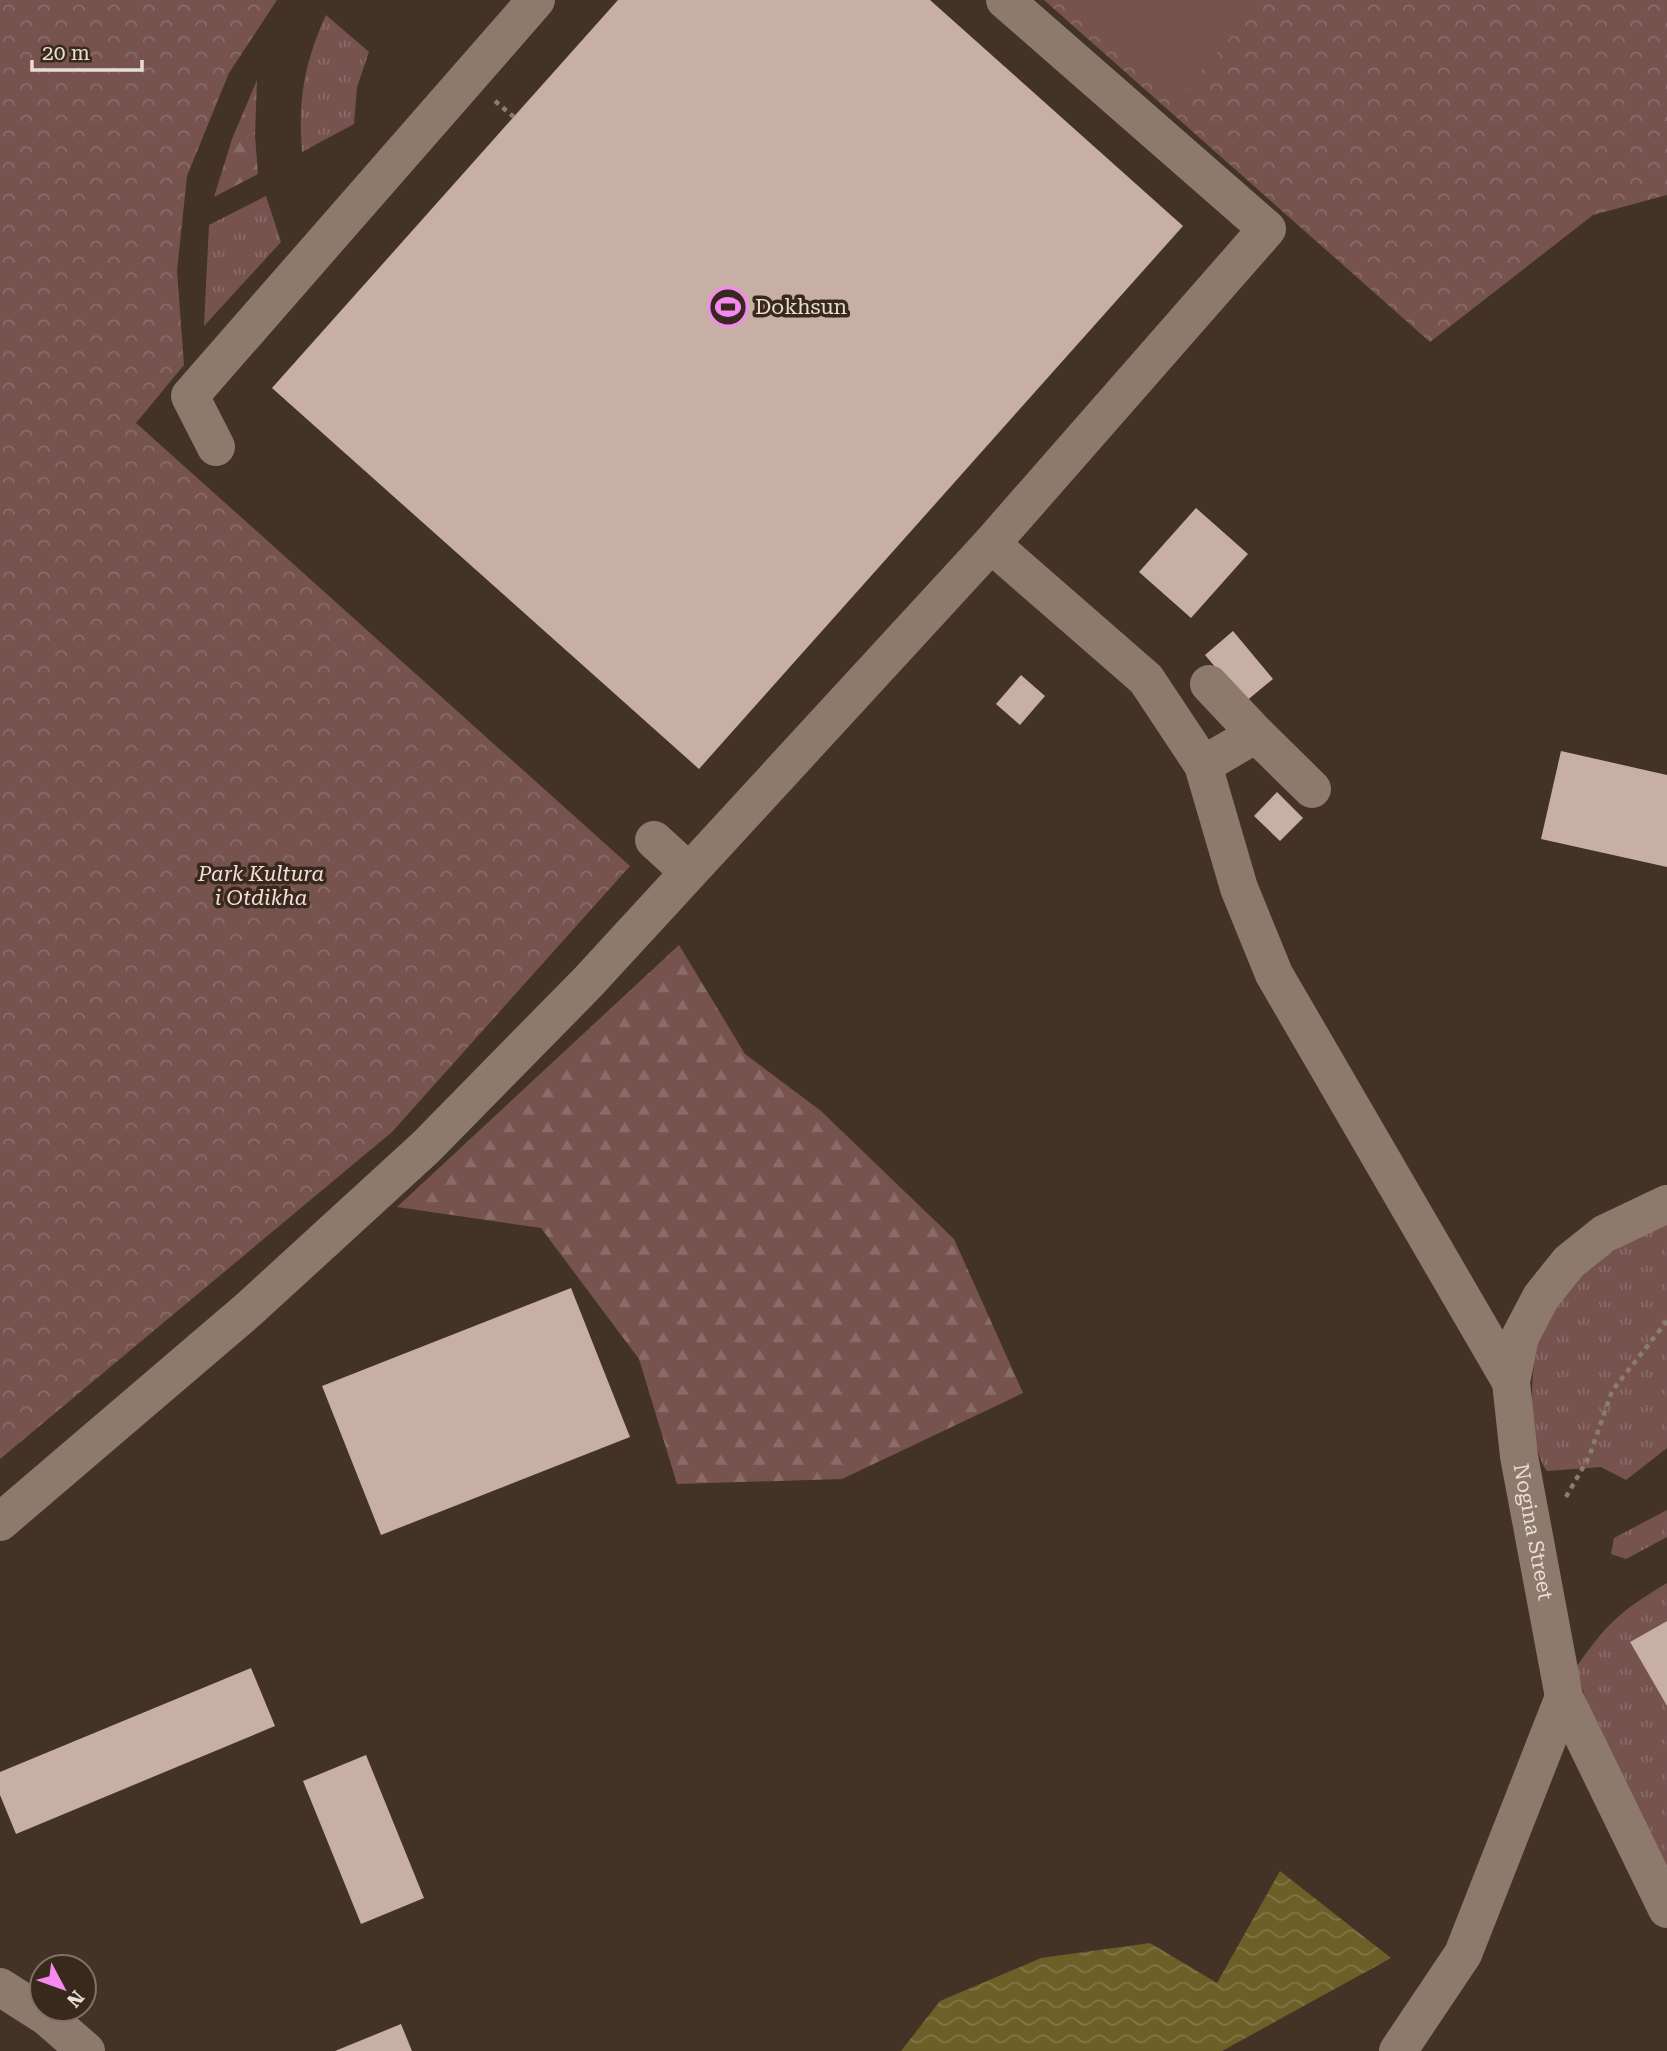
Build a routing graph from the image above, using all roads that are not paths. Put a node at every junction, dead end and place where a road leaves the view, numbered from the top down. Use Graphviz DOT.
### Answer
graph roads {
  1 [pos="536,0"];
  2 [pos="1004,0"];
  3 [pos="215,447"];
  4 [pos="991,544"];
  5 [pos="1209,684"];
  6 [pos="1256,734"];
  7 [pos="1203,765"];
  8 [pos="1312,789"];
  9 [pos="654,840"];
  10 [pos="689,872"];
  11 [pos="1667,1204"];
  12 [pos="1511,1382"];
  13 [pos="0,1522"];
  14 [pos="1564,1697"];
  15 [pos="1667,1909"];
  16 [pos="0,1987"];
  17 [pos="86,2051"];
  18 [pos="1398,2051"];
  1 -- 3 [label="street"];
  2 -- 4 [label="street"];
  4 -- 7 [label="street"];
  4 -- 10 [label="street"];
  5 -- 6 [label="street"];
  6 -- 7 [label="street"];
  6 -- 8 [label="street"];
  7 -- 12 [label="street"];
  9 -- 10 [label="street"];
  10 -- 13 [label="street"];
  11 -- 12 [label="street, Nogina Street"];
  12 -- 14 [label="street, Nogina Street"];
  14 -- 15 [label="street, Nogina Street"];
  14 -- 18 [label="street"];
  16 -- 17 [label="street"];
}
